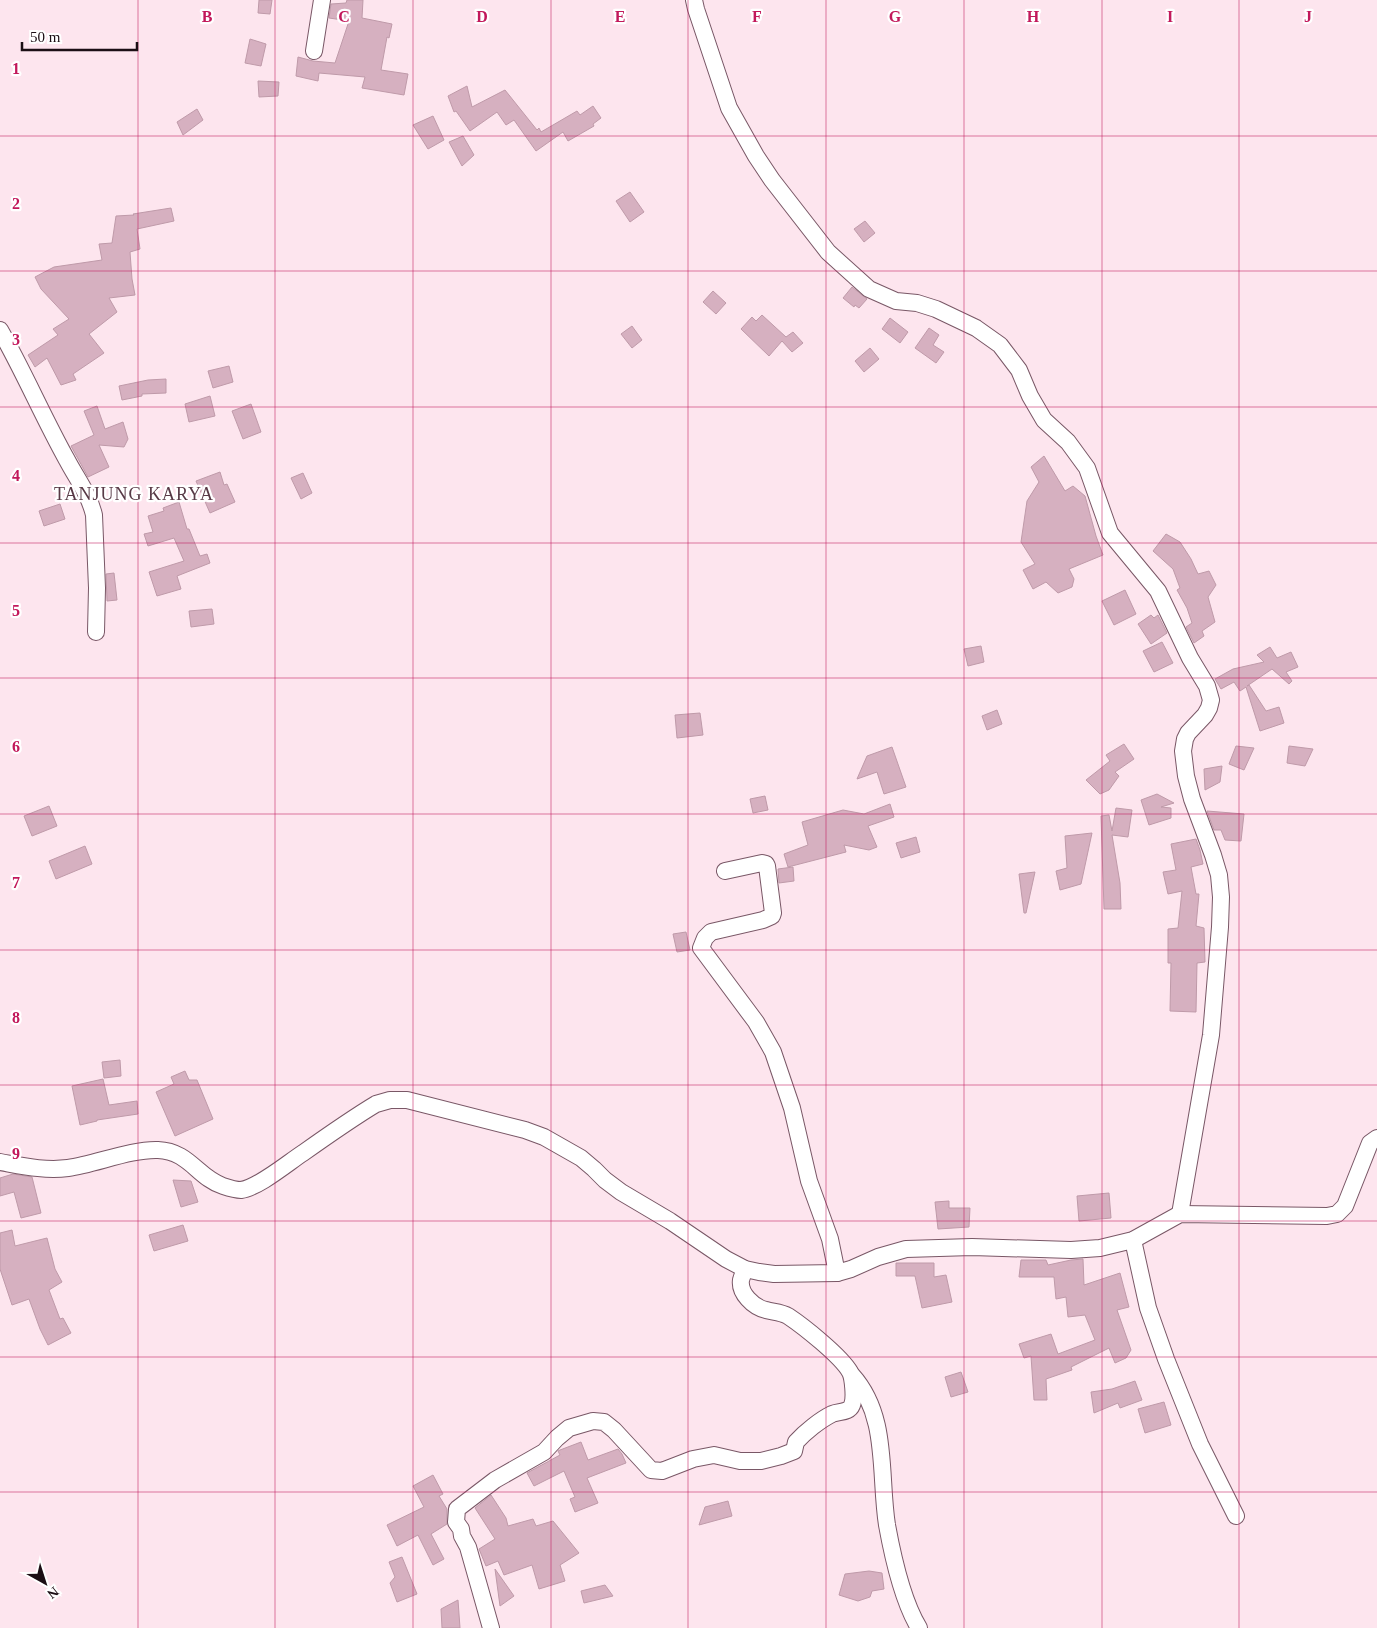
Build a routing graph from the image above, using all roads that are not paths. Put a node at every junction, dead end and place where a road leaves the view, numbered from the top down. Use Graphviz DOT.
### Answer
graph roads {
  1 [pos="322,0"];
  2 [pos="694,0"];
  3 [pos="314,51"];
  4 [pos="0,330"];
  5 [pos="96,632"];
  6 [pos="725,871"];
  7 [pos="1377,1138"];
  8 [pos="0,1162"];
  9 [pos="1180,1214"];
  10 [pos="1133,1240"];
  11 [pos="745,1269"];
  12 [pos="837,1273"];
  13 [pos="851,1373"];
  14 [pos="1236,1516"];
  15 [pos="491,1628"];
  16 [pos="919,1628"];
  1 -- 3 [label="street"];
  2 -- 9 [label="street"];
  4 -- 5 [label="street"];
  6 -- 12 [label="street"];
  7 -- 9 [label="street"];
  8 -- 11 [label="street"];
  9 -- 10 [label="street"];
  10 -- 12 [label="street"];
  10 -- 14 [label="street"];
  11 -- 12 [label="street"];
  11 -- 13 [label="street"];
  13 -- 15 [label="street"];
  13 -- 16 [label="street"];
}
